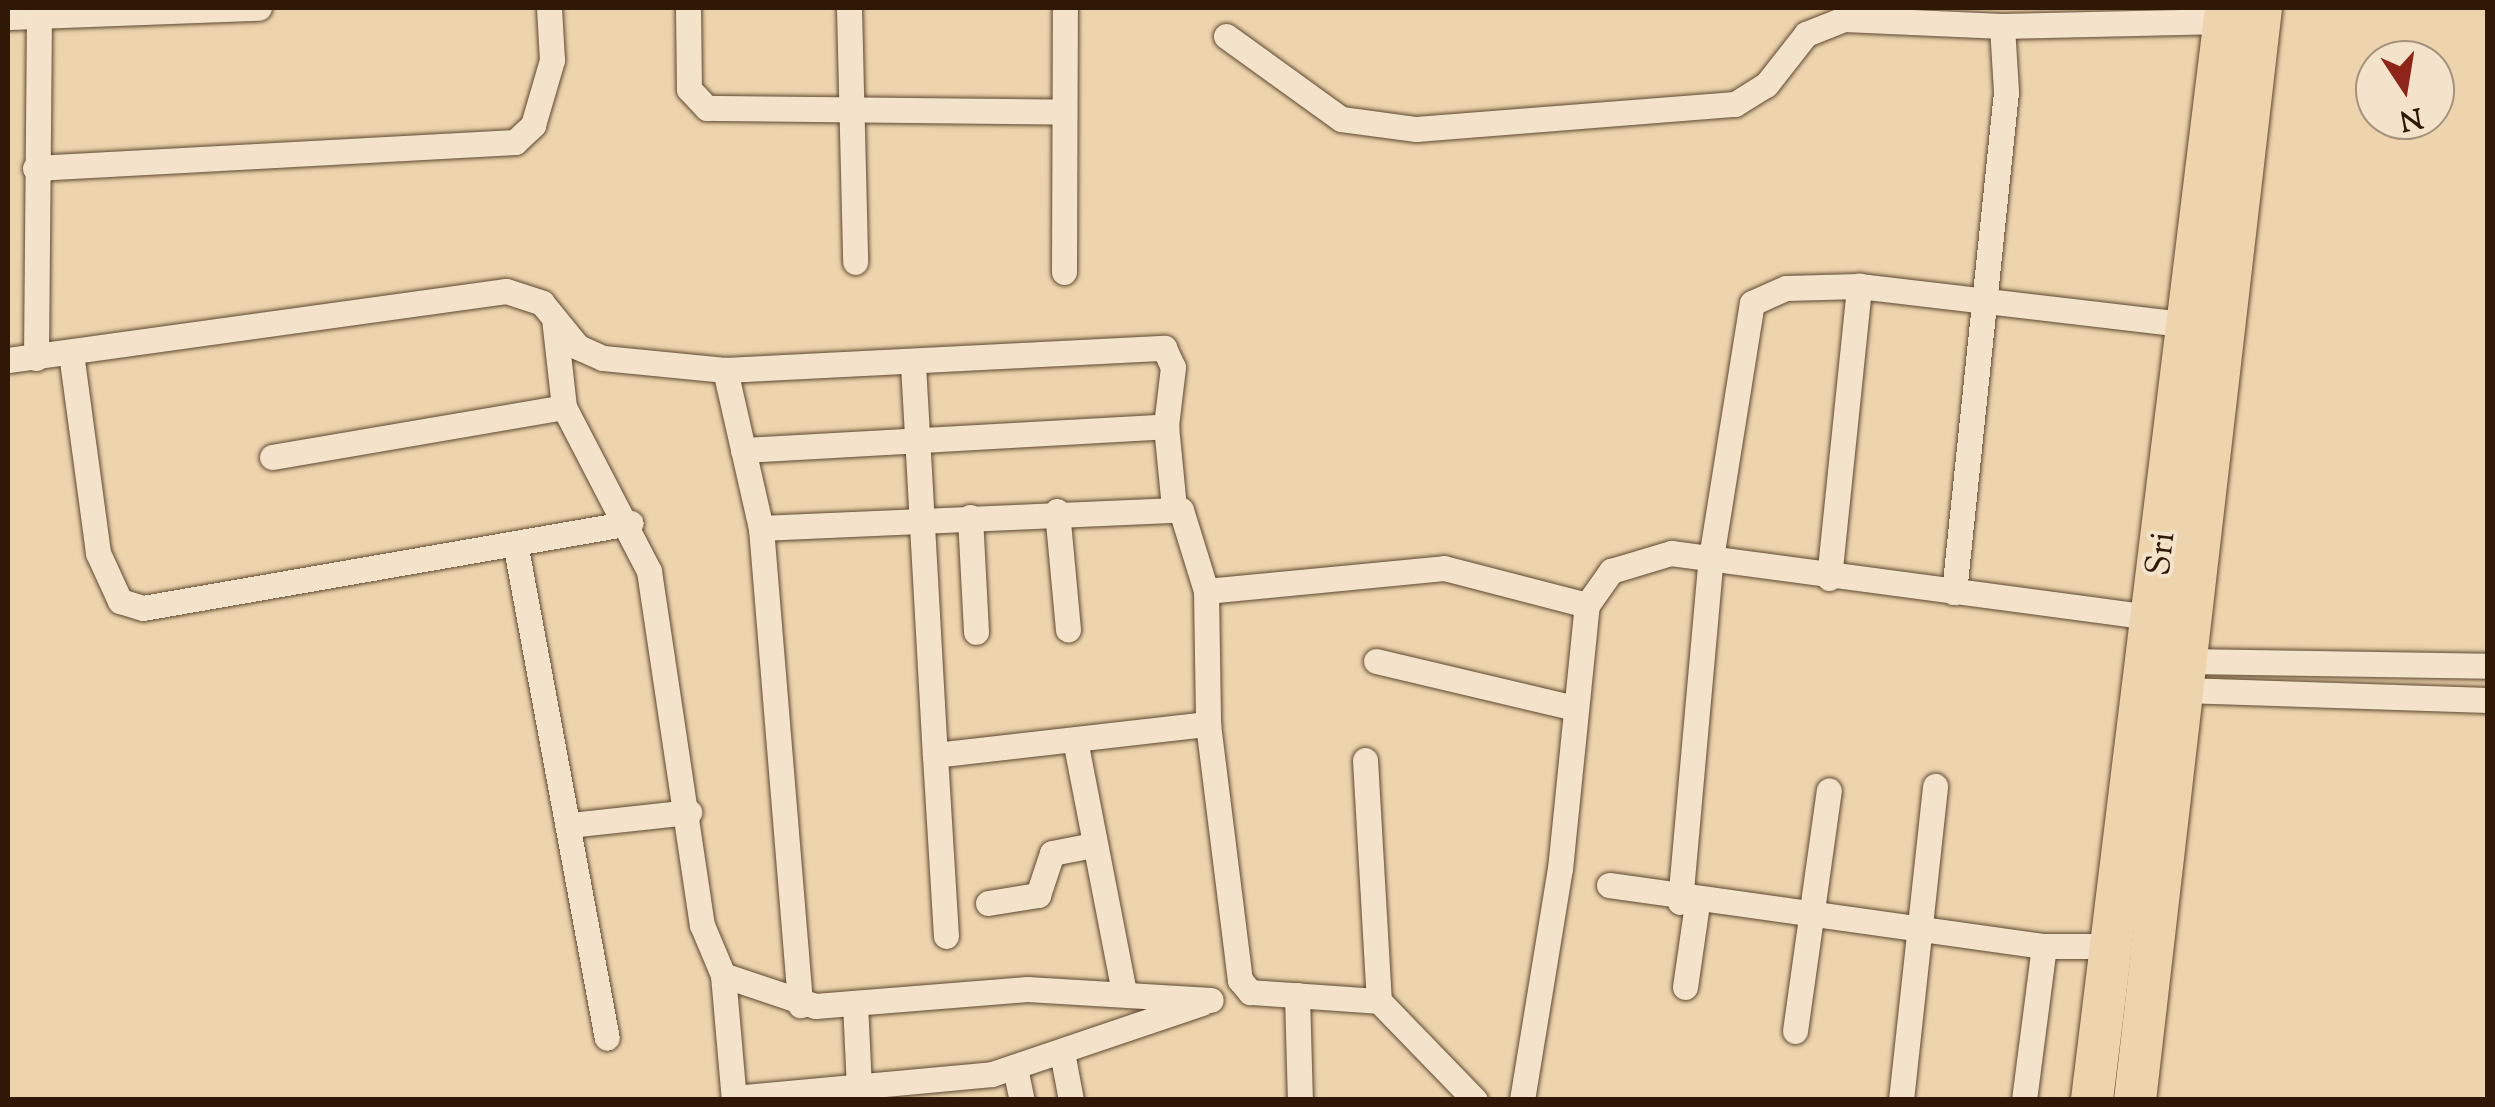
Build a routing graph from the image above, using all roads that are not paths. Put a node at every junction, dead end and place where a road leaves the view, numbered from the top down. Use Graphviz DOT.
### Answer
graph roads {
  1 [pos="259,8"];
  2 [pos="549,8"];
  3 [pos="688,8"];
  4 [pos="849,8"];
  5 [pos="1065,8"];
  6 [pos="39,12"];
  7 [pos="2237,12"];
  8 [pos="8,17"];
  9 [pos="2002,26"];
  10 [pos="1226,36"];
  11 [pos="849,108"];
  12 [pos="1064,112"];
  13 [pos="35,168"];
  14 [pos="855,262"];
  15 [pos="1064,272"];
  16 [pos="1859,286"];
  17 [pos="1982,300"];
  18 [pos="554,318"];
  19 [pos="2189,325"];
  20 [pos="71,353"];
  21 [pos="36,358"];
  22 [pos="8,360"];
  23 [pos="914,364"];
  24 [pos="725,370"];
  25 [pos="564,406"];
  26 [pos="1166,426"];
  27 [pos="917,438"];
  28 [pos="743,450"];
  29 [pos="272,457"];
  30 [pos="1174,507"];
  31 [pos="1057,511"];
  32 [pos="970,517"];
  33 [pos="921,520"];
  34 [pos="631,523"];
  35 [pos="761,528"];
  36 [pos="516,548"];
  37 [pos="1711,558"];
  38 [pos="1829,578"];
  39 [pos="1206,591"];
  40 [pos="1954,592"];
  41 [pos="1587,604"];
  42 [pos="2155,618"];
  43 [pos="1068,629"];
  44 [pos="976,632"];
  45 [pos="1376,661"];
  46 [pos="2488,666"];
  47 [pos="2185,676"];
  48 [pos="2488,700"];
  49 [pos="1571,707"];
  50 [pos="1208,724"];
  51 [pos="1076,740"];
  52 [pos="936,755"];
  53 [pos="1364,760"];
  54 [pos="1935,786"];
  55 [pos="1829,790"];
  56 [pos="689,812"];
  57 [pos="570,826"];
  58 [pos="1093,845"];
  59 [pos="1609,885"];
  60 [pos="988,903"];
  61 [pos="1689,903"];
  62 [pos="1812,914"];
  63 [pos="2134,923"];
  64 [pos="1918,928"];
  65 [pos="946,936"];
  66 [pos="2044,946"];
  67 [pos="723,974"];
  68 [pos="1244,987"];
  69 [pos="1685,988"];
  70 [pos="1124,993"];
  71 [pos="1297,995"];
  72 [pos="1211,1000"];
  73 [pos="1379,1001"];
  74 [pos="855,1003"];
  75 [pos="800,1005"];
  76 [pos="1795,1031"];
  77 [pos="606,1038"];
  78 [pos="1062,1052"];
  79 [pos="1015,1068"];
  80 [pos="859,1088"];
  81 [pos="894,1093"];
  82 [pos="734,1099"];
  83 [pos="1022,1100"];
  84 [pos="1071,1100"];
  85 [pos="1300,1100"];
  86 [pos="1476,1100"];
  87 [pos="1522,1100"];
  88 [pos="1901,1100"];
  89 [pos="2024,1100"];
  90 [pos="2092,1100"];
  91 [pos="2135,1100"];
  1 -- 6 [label="street"];
  2 -- 13 [label="street"];
  3 -- 11 [label="street"];
  4 -- 11 [label="street"];
  5 -- 12 [label="street"];
  6 -- 8 [label="street"];
  6 -- 13 [label="street"];
  7 -- 9 [label="street"];
  7 -- 19 [label="highway, Sri"];
  7 -- 47 [label="highway"];
  9 -- 10 [label="street"];
  9 -- 17 [label="street"];
  11 -- 12 [label="street"];
  11 -- 14 [label="street"];
  12 -- 15 [label="street"];
  13 -- 21 [label="street"];
  16 -- 17 [label="street"];
  16 -- 37 [label="street"];
  16 -- 38 [label="street"];
  17 -- 19 [label="street"];
  17 -- 40 [label="street"];
  18 -- 20 [label="street"];
  18 -- 24 [label="street"];
  18 -- 25 [label="street"];
  19 -- 42 [label="highway, Sri"];
  20 -- 21 [label="street"];
  20 -- 36 [label="street"];
  21 -- 22 [label="street"];
  23 -- 24 [label="street"];
  23 -- 26 [label="street"];
  23 -- 27 [label="street"];
  24 -- 28 [label="street"];
  25 -- 29 [label="street"];
  25 -- 34 [label="street"];
  26 -- 27 [label="street"];
  26 -- 30 [label="street"];
  27 -- 28 [label="street"];
  27 -- 33 [label="street"];
  28 -- 35 [label="street"];
  30 -- 31 [label="street"];
  30 -- 39 [label="street"];
  31 -- 32 [label="street"];
  31 -- 43 [label="street"];
  32 -- 33 [label="street"];
  32 -- 44 [label="street"];
  33 -- 35 [label="street"];
  33 -- 52 [label="street"];
  34 -- 36 [label="street"];
  34 -- 56 [label="street"];
  35 -- 75 [label="street"];
  36 -- 57 [label="street"];
  37 -- 38 [label="street"];
  37 -- 41 [label="street"];
  37 -- 61 [label="street"];
  38 -- 40 [label="street"];
  39 -- 41 [label="street"];
  39 -- 50 [label="street"];
  40 -- 42 [label="street"];
  41 -- 49 [label="street"];
  42 -- 63 [label="highway, Sri"];
  45 -- 49 [label="street"];
  46 -- 47 [label="street"];
  47 -- 48 [label="street"];
  47 -- 63 [label="highway"];
  49 -- 87 [label="street"];
  50 -- 51 [label="street"];
  50 -- 68 [label="street"];
  51 -- 52 [label="street"];
  51 -- 58 [label="street"];
  52 -- 65 [label="street"];
  53 -- 73 [label="street"];
  54 -- 64 [label="street"];
  55 -- 62 [label="street"];
  56 -- 57 [label="street"];
  56 -- 67 [label="street"];
  57 -- 77 [label="street"];
  58 -- 60 [label="street"];
  58 -- 70 [label="street"];
  59 -- 61 [label="street"];
  61 -- 62 [label="street"];
  61 -- 69 [label="street"];
  62 -- 64 [label="street"];
  62 -- 76 [label="street"];
  63 -- 66 [label="street"];
  63 -- 90 [label="highway, Sri"];
  63 -- 91 [label="highway"];
  64 -- 66 [label="street"];
  64 -- 88 [label="street"];
  66 -- 89 [label="street"];
  67 -- 75 [label="street"];
  67 -- 82 [label="street"];
  68 -- 71 [label="street"];
  68 -- 72 [label="street"];
  70 -- 72 [label="street"];
  70 -- 74 [label="street"];
  71 -- 73 [label="street"];
  71 -- 85 [label="street"];
  72 -- 78 [label="street"];
  73 -- 86 [label="street"];
  74 -- 75 [label="street"];
  74 -- 80 [label="street"];
  78 -- 79 [label="street"];
  78 -- 84 [label="street"];
  79 -- 81 [label="street"];
  79 -- 83 [label="street"];
  80 -- 81 [label="street"];
  80 -- 82 [label="street"];
}
